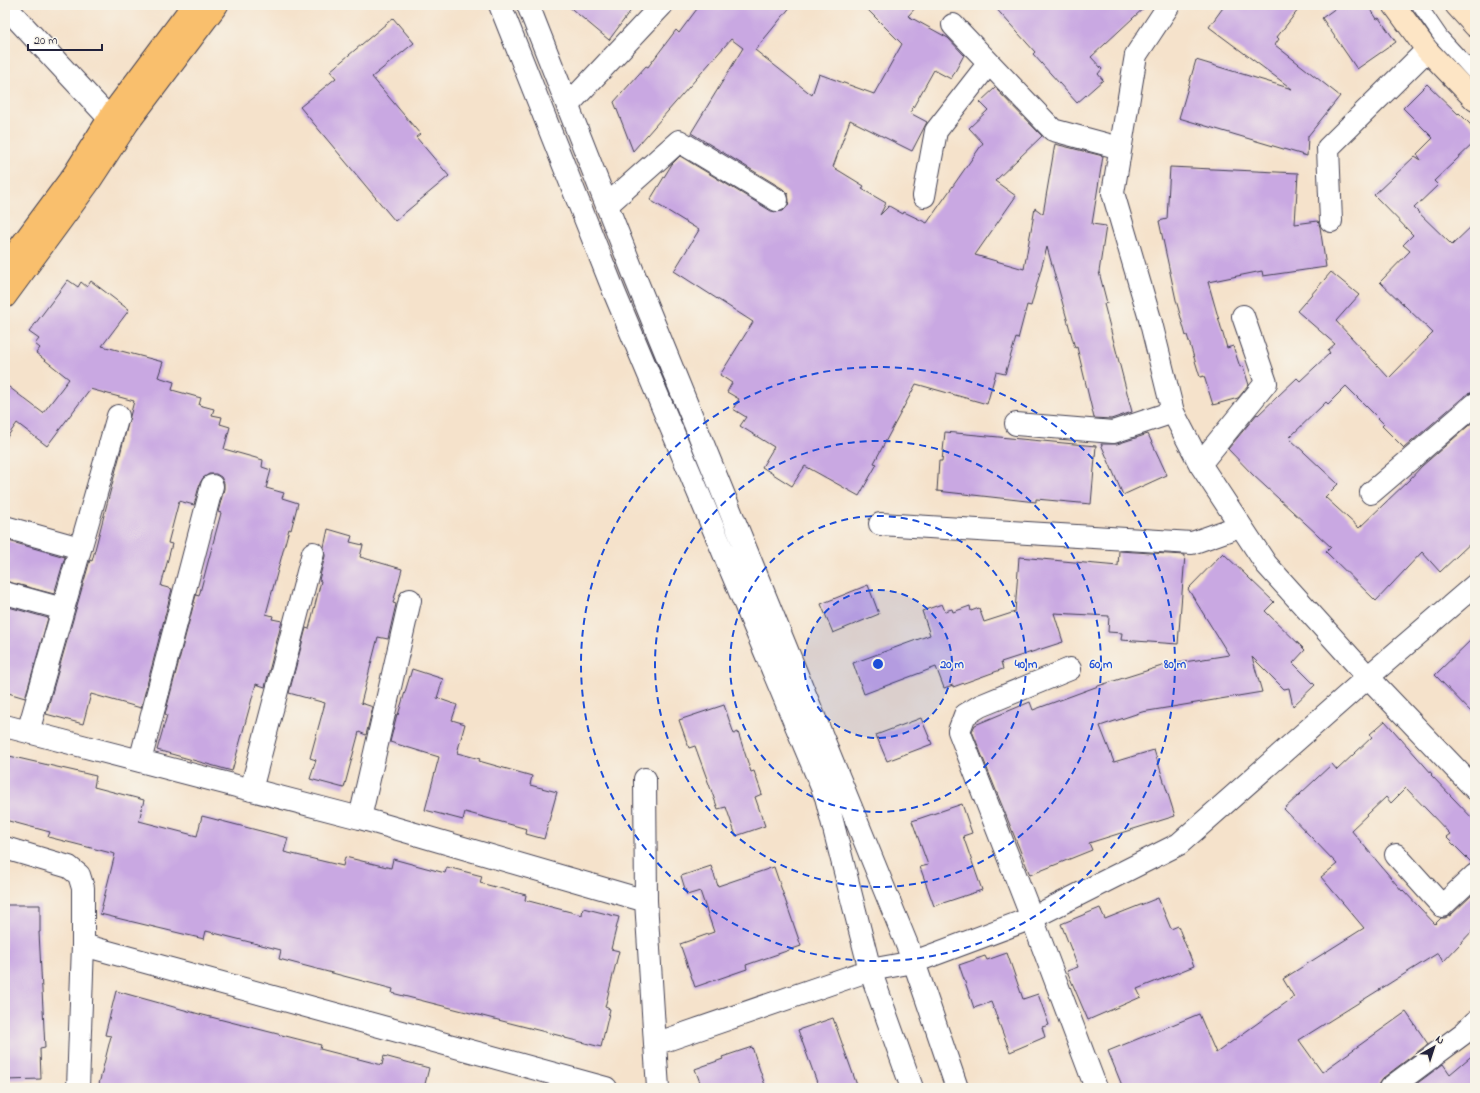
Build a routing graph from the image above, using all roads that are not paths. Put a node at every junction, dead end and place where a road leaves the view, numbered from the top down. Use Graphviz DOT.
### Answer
graph roads {
  1 [pos="193,5"];
  2 [pos="217,5"];
  3 [pos="500,5"];
  4 [pos="528,5"];
  5 [pos="662,5"];
  6 [pos="1170,5"];
  7 [pos="1394,5"];
  8 [pos="1420,5"];
  9 [pos="1456,5"];
  10 [pos="5,6"];
  11 [pos="953,26"];
  12 [pos="1475,26"];
  13 [pos="1434,43"];
  14 [pos="989,63"];
  15 [pos="1475,74"];
  16 [pos="1475,100"];
  17 [pos="568,105"];
  18 [pos="117,123"];
  19 [pos="1120,148"];
  20 [pos="924,196"];
  21 [pos="777,200"];
  22 [pos="607,205"];
  23 [pos="1331,221"];
  24 [pos="5,267"];
  25 [pos="5,297"];
  26 [pos="1243,316"];
  27 [pos="1475,404"];
  28 [pos="1173,412"];
  29 [pos="118,416"];
  30 [pos="1016,424"];
  31 [pos="1200,464"];
  32 [pos="212,486"];
  33 [pos="1371,493"];
  34 [pos="880,524"];
  35 [pos="1240,526"];
  36 [pos="5,527"];
  37 [pos="80,548"];
  38 [pos="313,553"];
  39 [pos="1475,585"];
  40 [pos="5,593"];
  41 [pos="410,600"];
  42 [pos="63,609"];
  43 [pos="1070,668"];
  44 [pos="1368,677"];
  45 [pos="5,726"];
  46 [pos="28,732"];
  47 [pos="140,761"];
  48 [pos="645,779"];
  49 [pos="1475,789"];
  50 [pos="251,790"];
  51 [pos="360,818"];
  52 [pos="5,848"];
  53 [pos="1396,855"];
  54 [pos="1475,875"];
  55 [pos="646,901"];
  56 [pos="1032,918"];
  57 [pos="83,945"];
  58 [pos="914,962"];
  59 [pos="870,970"];
  60 [pos="1475,1022"];
  61 [pos="655,1044"];
  62 [pos="78,1088"];
  63 [pos="606,1088"];
  64 [pos="658,1088"];
  65 [pos="912,1088"];
  66 [pos="957,1088"];
  67 [pos="1096,1088"];
  68 [pos="1390,1088"];
  1 -- 18 [label="main road"];
  2 -- 18 [label="main road"];
  3 -- 59 [label="street"];
  4 -- 17 [label="street"];
  5 -- 17 [label="street"];
  6 -- 19 [label="street"];
  7 -- 13 [label="main road"];
  8 -- 13 [label="lane"];
  9 -- 12 [label="main road"];
  10 -- 18 [label="street"];
  11 -- 14 [label="street"];
  13 -- 15 [label="lane"];
  13 -- 16 [label="main road"];
  13 -- 23 [label="street"];
  14 -- 19 [label="street"];
  14 -- 20 [label="street"];
  17 -- 22 [label="street"];
  18 -- 24 [label="main road"];
  18 -- 25 [label="main road"];
  19 -- 28 [label="street"];
  21 -- 22 [label="street"];
  22 -- 58 [label="street"];
  26 -- 31 [label="street"];
  27 -- 33 [label="street"];
  28 -- 30 [label="street"];
  28 -- 31 [label="street"];
  29 -- 37 [label="street"];
  31 -- 35 [label="street"];
  32 -- 47 [label="street"];
  34 -- 35 [label="street"];
  35 -- 44 [label="street"];
  36 -- 37 [label="street"];
  37 -- 42 [label="street"];
  38 -- 50 [label="street"];
  39 -- 44 [label="street"];
  40 -- 42 [label="street"];
  41 -- 51 [label="street"];
  42 -- 46 [label="street"];
  43 -- 56 [label="street"];
  44 -- 49 [label="street"];
  44 -- 56 [label="street"];
  45 -- 46 [label="street"];
  46 -- 47 [label="street"];
  47 -- 50 [label="street"];
  48 -- 55 [label="street"];
  50 -- 51 [label="street"];
  51 -- 55 [label="street"];
  52 -- 57 [label="street"];
  53 -- 54 [label="street"];
  55 -- 61 [label="street"];
  56 -- 58 [label="street"];
  56 -- 67 [label="street"];
  57 -- 62 [label="street"];
  57 -- 63 [label="street"];
  58 -- 59 [label="street"];
  58 -- 66 [label="street"];
  59 -- 61 [label="street"];
  59 -- 65 [label="street"];
  60 -- 68 [label="street"];
  61 -- 64 [label="street"];
}
